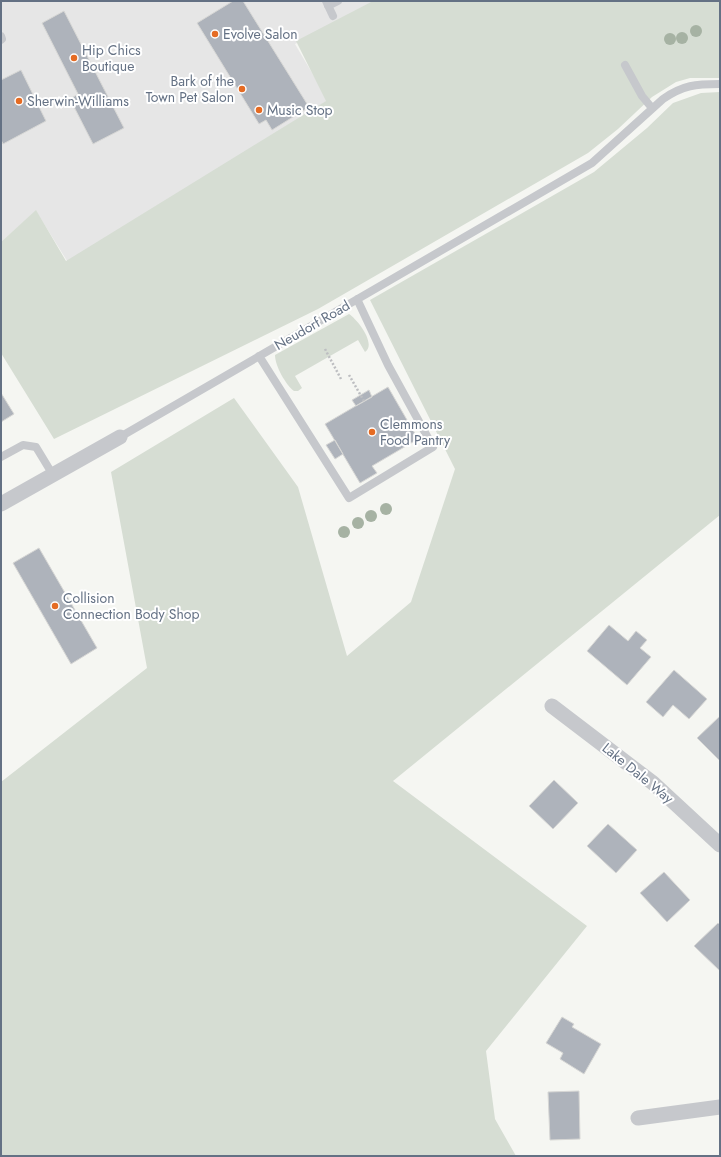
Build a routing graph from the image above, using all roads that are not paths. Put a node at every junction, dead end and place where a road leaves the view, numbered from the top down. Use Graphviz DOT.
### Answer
graph roads {
  1 [pos="338,1"];
  2 [pos="327,3"];
  3 [pos="333,16"];
  4 [pos="1,36"];
  5 [pos="1,40"];
  6 [pos="625,65"];
  7 [pos="720,84"];
  8 [pos="652,108"];
  9 [pos="357,299"];
  10 [pos="259,356"];
  11 [pos="120,437"];
  12 [pos="1,457"];
  13 [pos="53,475"];
  14 [pos="1,504"];
  15 [pos="552,706"];
  16 [pos="720,845"];
  17 [pos="720,1107"];
  18 [pos="638,1118"];
  1 -- 2 [label="lane"];
  2 -- 3 [label="lane"];
  4 -- 5 [label="lane"];
  6 -- 8 [label="lane"];
  7 -- 8 [label="lane, Neudorf Road"];
  8 -- 9 [label="lane, Neudorf Road"];
  9 -- 10 [label="lane, Neudorf Road"];
  9 -- 10 [label="lane"];
  10 -- 11 [label="lane, Neudorf Road"];
  11 -- 13 [label="street, Neudorf Road"];
  12 -- 13 [label="lane"];
  13 -- 14 [label="street, Neudorf Road"];
  15 -- 16 [label="street, Lake Dale Way"];
  17 -- 18 [label="street"];
}
